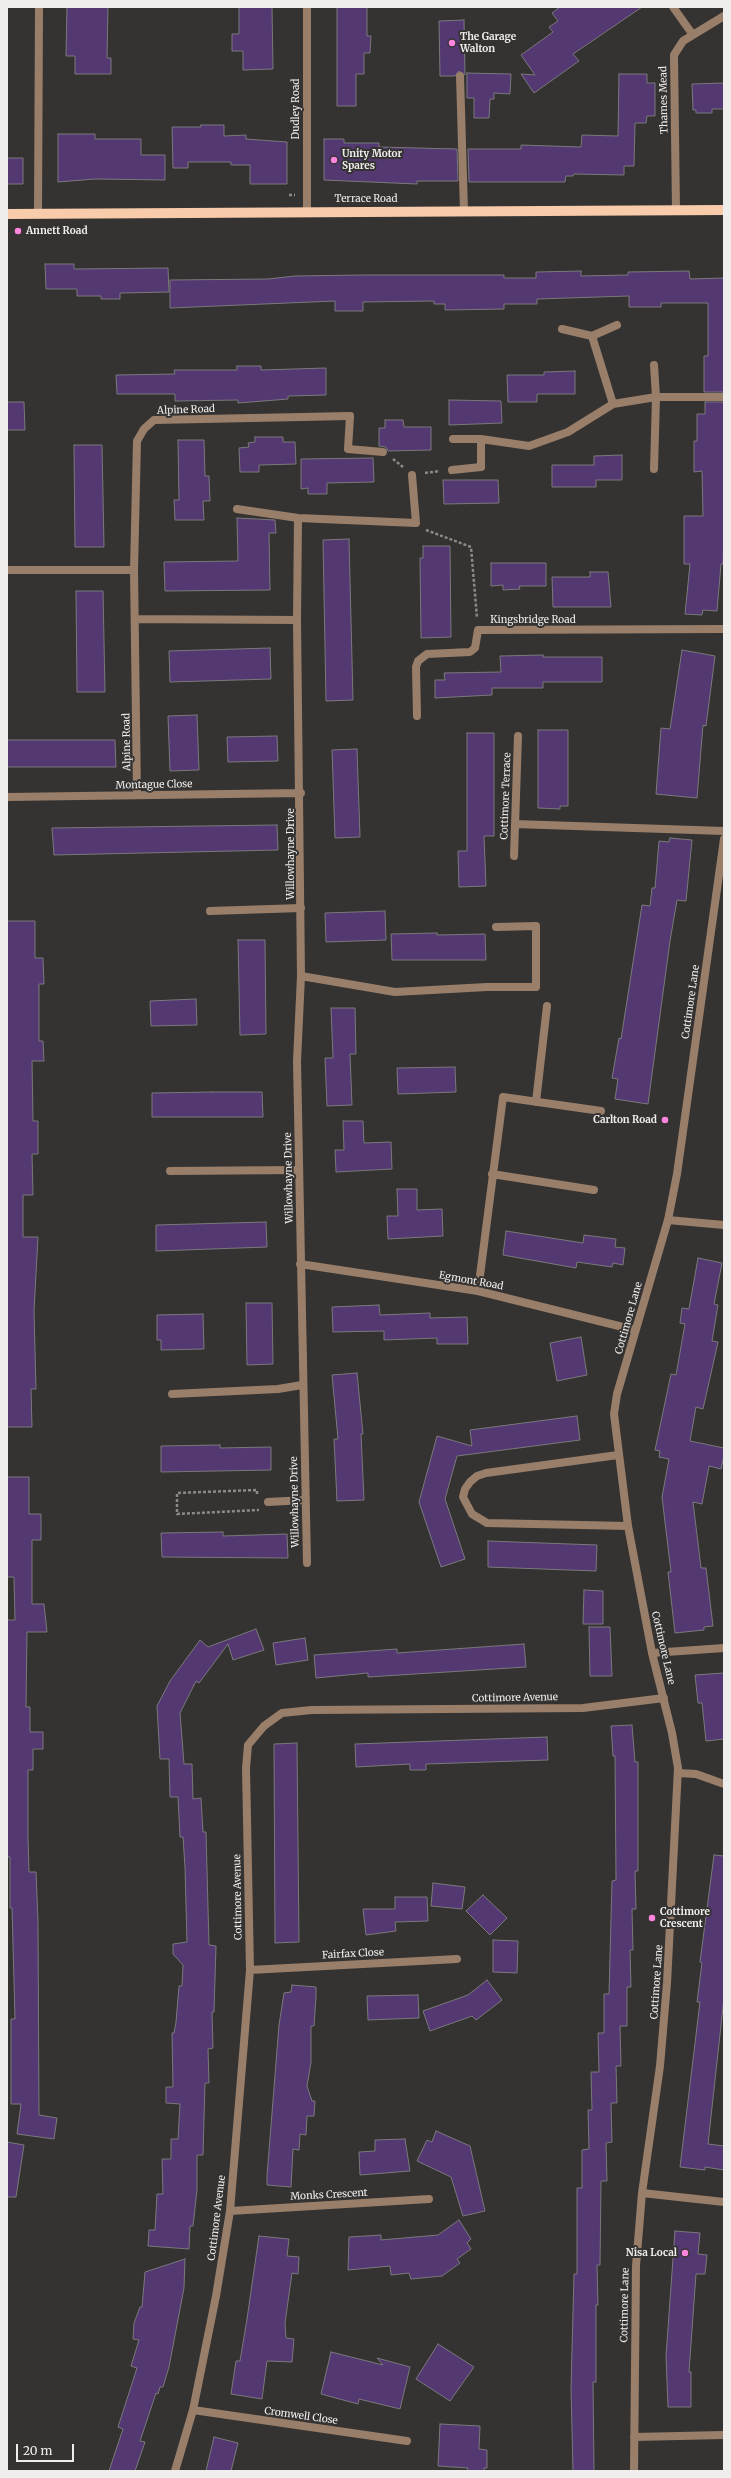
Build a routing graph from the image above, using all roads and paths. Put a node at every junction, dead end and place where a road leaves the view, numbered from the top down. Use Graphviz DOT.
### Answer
graph roads {
  1 [pos="39,7"];
  2 [pos="307,7"];
  3 [pos="673,7"];
  4 [pos="724,16"];
  5 [pos="693,35"];
  6 [pos="460,76"];
  7 [pos="676,210"];
  8 [pos="724,210"];
  9 [pos="307,211"];
  10 [pos="464,211"];
  11 [pos="38,213"];
  12 [pos="7,214"];
  13 [pos="617,325"];
  14 [pos="562,328"];
  15 [pos="592,336"];
  16 [pos="654,365"];
  17 [pos="656,397"];
  18 [pos="724,397"];
  19 [pos="613,404"];
  20 [pos="452,438"];
  21 [pos="481,438"];
  22 [pos="383,452"];
  23 [pos="654,469"];
  24 [pos="452,470"];
  25 [pos="412,475"];
  26 [pos="237,509"];
  27 [pos="298,518"];
  28 [pos="416,523"];
  29 [pos="7,570"];
  30 [pos="134,570"];
  31 [pos="135,619"];
  32 [pos="297,620"];
  33 [pos="724,629"];
  34 [pos="478,630"];
  35 [pos="417,716"];
  36 [pos="518,736"];
  37 [pos="301,793"];
  38 [pos="138,795"];
  39 [pos="7,797"];
  40 [pos="515,824"];
  41 [pos="724,831"];
  42 [pos="724,839"];
  43 [pos="514,856"];
  44 [pos="301,908"];
  45 [pos="210,911"];
  46 [pos="496,927"];
  47 [pos="302,976"];
  48 [pos="547,1006"];
  49 [pos="536,1102"];
  50 [pos="601,1111"];
  51 [pos="298,1170"];
  52 [pos="170,1171"];
  53 [pos="492,1174"];
  54 [pos="594,1190"];
  55 [pos="668,1220"];
  56 [pos="724,1225"];
  57 [pos="300,1264"];
  58 [pos="478,1291"];
  59 [pos="636,1330"];
  60 [pos="302,1385"];
  61 [pos="172,1394"];
  62 [pos="618,1454"];
  63 [pos="257,1498"];
  64 [pos="305,1500"];
  65 [pos="268,1502"];
  66 [pos="257,1505"];
  67 [pos="628,1526"];
  68 [pos="307,1563"];
  69 [pos="724,1648"];
  70 [pos="652,1653"];
  71 [pos="664,1698"];
  72 [pos="678,1773"];
  73 [pos="724,1784"];
  74 [pos="457,1959"];
  75 [pos="250,1970"];
  76 [pos="642,2193"];
  77 [pos="429,2200"];
  78 [pos="724,2202"];
  79 [pos="230,2211"];
  80 [pos="193,2410"];
  81 [pos="724,2435"];
  82 [pos="634,2437"];
  83 [pos="407,2441"];
  84 [pos="175,2471"];
  85 [pos="634,2471"];
  1 -- 11 [label="street"];
  2 -- 9 [label="street, Dudley Road"];
  3 -- 5 [label="street"];
  4 -- 5 [label="street, Thames Mead"];
  5 -- 7 [label="street, Thames Mead"];
  6 -- 10 [label="street"];
  7 -- 8 [label="main road, Terrace Road"];
  7 -- 10 [label="main road, Terrace Road"];
  9 -- 10 [label="main road, Terrace Road"];
  9 -- 11 [label="main road, Terrace Road"];
  11 -- 12 [label="main road, Terrace Road"];
  13 -- 15 [label="street"];
  14 -- 15 [label="street"];
  15 -- 19 [label="street"];
  16 -- 17 [label="street"];
  17 -- 18 [label="street"];
  17 -- 19 [label="street"];
  17 -- 23 [label="street"];
  19 -- 21 [label="street"];
  20 -- 21 [label="street"];
  21 -- 24 [label="street"];
  22 -- 30 [label="street, Alpine Road"];
  25 -- 28 [label="street"];
  26 -- 27 [label="street"];
  27 -- 28 [label="street"];
  27 -- 32 [label="street, Willowhayne Drive"];
  28 -- 34 [label="path"];
  29 -- 30 [label="street"];
  30 -- 31 [label="street, Alpine Road"];
  31 -- 32 [label="street"];
  31 -- 38 [label="street, Alpine Road"];
  32 -- 37 [label="street, Willowhayne Drive"];
  33 -- 34 [label="street, Kingsbridge Road"];
  34 -- 35 [label="street, Kingsbridge Road"];
  36 -- 40 [label="street, Cottimore Terrace"];
  37 -- 38 [label="street, Montague Close"];
  37 -- 44 [label="street, Willowhayne Drive"];
  38 -- 39 [label="street, Montague Close"];
  40 -- 41 [label="street"];
  40 -- 43 [label="street, Cottimore Terrace"];
  42 -- 55 [label="street, Cottimore Lane"];
  44 -- 45 [label="street"];
  44 -- 47 [label="street, Willowhayne Drive"];
  46 -- 47 [label="street"];
  47 -- 51 [label="street, Willowhayne Drive"];
  48 -- 49 [label="street"];
  49 -- 50 [label="street"];
  49 -- 53 [label="street"];
  51 -- 52 [label="street"];
  51 -- 57 [label="street, Willowhayne Drive"];
  53 -- 54 [label="street"];
  53 -- 58 [label="street"];
  55 -- 56 [label="street"];
  55 -- 59 [label="street, Cottimore Lane"];
  57 -- 58 [label="street, Egmont Road"];
  57 -- 60 [label="street, Willowhayne Drive"];
  58 -- 59 [label="street, Egmont Road"];
  59 -- 62 [label="street, Cottimore Lane"];
  60 -- 61 [label="street"];
  60 -- 64 [label="street, Willowhayne Drive"];
  62 -- 67 [label="street, Cottimore Lane"];
  62 -- 67 [label="street"];
  63 -- 66 [label="path"];
  64 -- 65 [label="street"];
  64 -- 68 [label="street, Willowhayne Drive"];
  67 -- 70 [label="street, Cottimore Lane"];
  69 -- 70 [label="street"];
  70 -- 71 [label="street, Cottimore Lane"];
  71 -- 72 [label="street, Cottimore Lane"];
  71 -- 75 [label="street, Cottimore Avenue"];
  72 -- 73 [label="street"];
  72 -- 76 [label="street, Cottimore Lane"];
  74 -- 75 [label="street, Fairfax Close"];
  75 -- 79 [label="street, Cottimore Avenue"];
  76 -- 78 [label="street"];
  76 -- 82 [label="street, Cottimore Lane"];
  77 -- 79 [label="street, Monks Crescent"];
  79 -- 80 [label="street, Cottimore Avenue"];
  80 -- 83 [label="street, Cromwell Close"];
  80 -- 84 [label="street, Cottimore Avenue"];
  81 -- 82 [label="street"];
  82 -- 85 [label="street, Cottimore Lane"];
}
